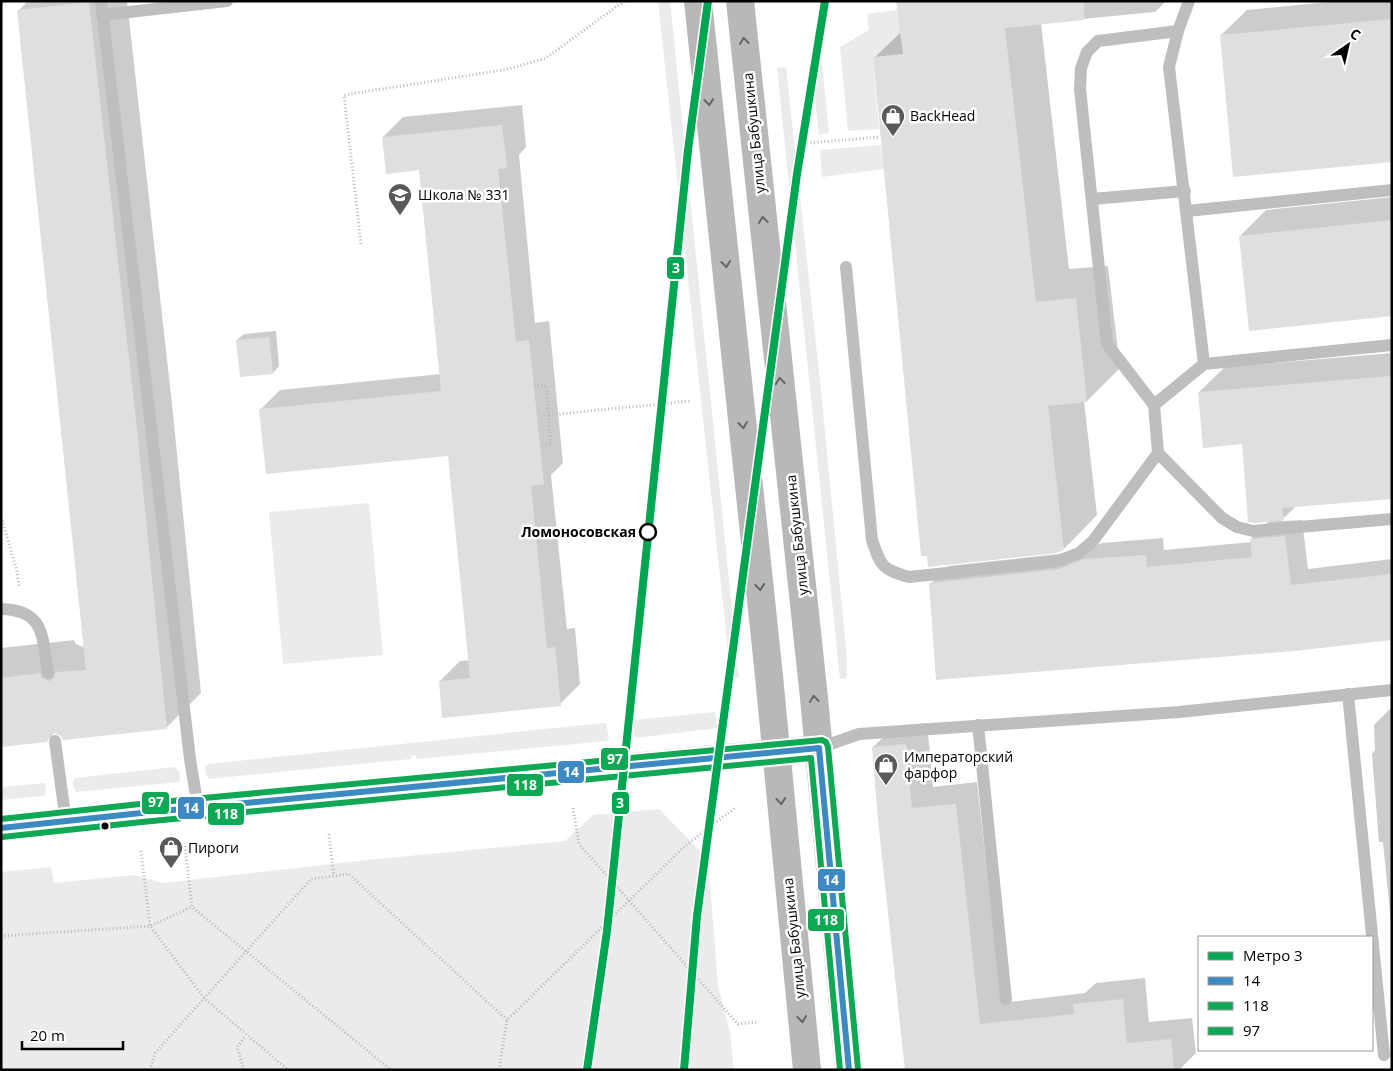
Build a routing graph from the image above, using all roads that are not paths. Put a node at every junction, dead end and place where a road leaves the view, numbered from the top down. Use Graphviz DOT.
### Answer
graph roads {
  1 [pos="101,1"];
  2 [pos="227,1"];
  3 [pos="698,1"];
  4 [pos="740,1"];
  5 [pos="1189,1"];
  6 [pos="102,15"];
  7 [pos="1178,31"];
  8 [pos="1392,190"];
  9 [pos="1185,191"];
  10 [pos="1092,199"];
  11 [pos="1187,211"];
  12 [pos="846,267"];
  13 [pos="1392,345"];
  14 [pos="1204,364"];
  15 [pos="1154,405"];
  16 [pos="1158,453"];
  17 [pos="1392,519"];
  18 [pos="1,609"];
  19 [pos="48,673"];
  20 [pos="1392,690"];
  21 [pos="1348,694"];
  22 [pos="978,725"];
  23 [pos="55,741"];
  24 [pos="819,748"];
  25 [pos="776,753"];
  26 [pos="198,808"];
  27 [pos="66,822"];
  28 [pos="1,828"];
  29 [pos="1372,936"];
  30 [pos="1373,945"];
  31 [pos="1006,999"];
  32 [pos="1384,1055"];
  33 [pos="807,1070"];
  34 [pos="849,1070"];
  1 -- 6 [label="lane"];
  2 -- 6 [label="lane"];
  3 -- 25 [label="street, улица Бабушкина, one-way"];
  24 -- 4 [label="street, улица Бабушкина, one-way"];
  5 -- 7 [label="lane"];
  6 -- 26 [label="lane"];
  7 -- 9 [label="lane"];
  7 -- 10 [label="lane"];
  8 -- 11 [label="lane"];
  9 -- 10 [label="lane"];
  9 -- 11 [label="lane"];
  10 -- 15 [label="lane"];
  11 -- 14 [label="lane"];
  12 -- 16 [label="lane"];
  13 -- 14 [label="lane"];
  14 -- 15 [label="lane"];
  15 -- 16 [label="lane"];
  16 -- 17 [label="lane"];
  18 -- 19 [label="lane"];
  20 -- 21 [label="lane"];
  21 -- 22 [label="lane"];
  21 -- 29 [label="lane"];
  22 -- 24 [label="lane"];
  22 -- 31 [label="lane"];
  23 -- 27 [label="lane"];
  24 -- 25 [label="street"];
  24 -- 34 [label="street, улица Бабушкина"];
  25 -- 26 [label="street"];
  25 -- 33 [label="street, улица Бабушкина, one-way"];
  26 -- 27 [label="street"];
  27 -- 28 [label="street"];
  30 -- 32 [label="lane"];
}
